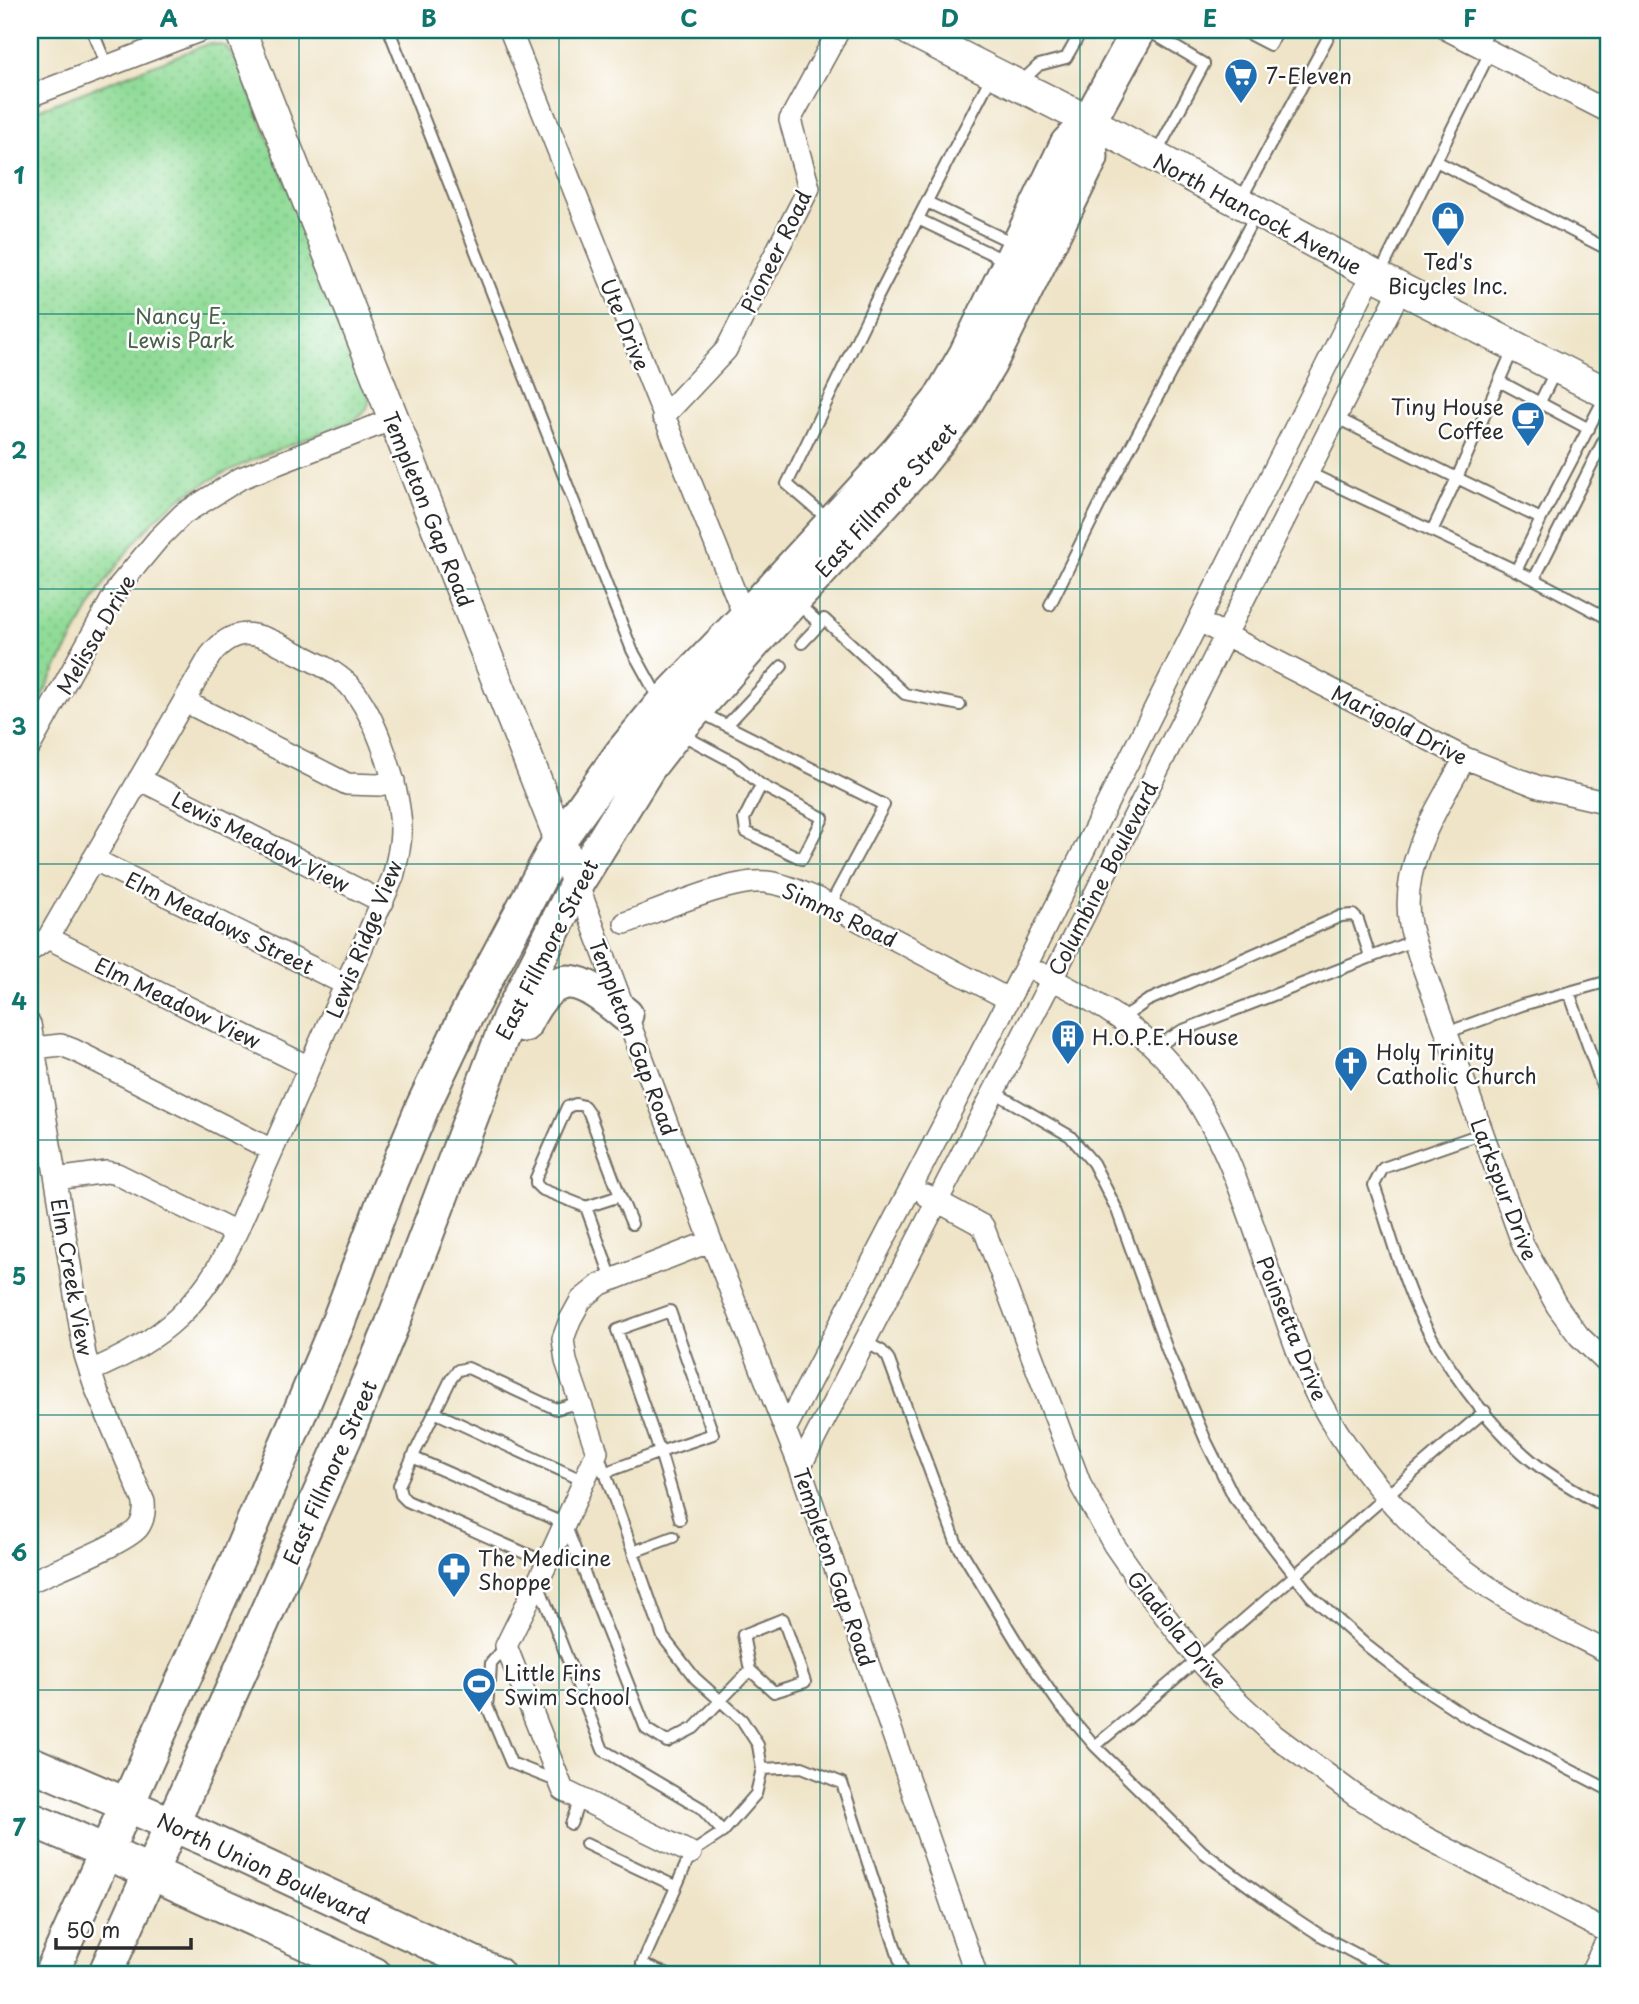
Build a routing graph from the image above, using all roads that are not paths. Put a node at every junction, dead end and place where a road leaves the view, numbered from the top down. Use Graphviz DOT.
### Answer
graph roads {
  1 [pos="92,30"];
  2 [pos="202,30"];
  3 [pos="240,30"];
  4 [pos="389,30"];
  5 [pos="510,30"];
  6 [pos="839,30"];
  7 [pos="909,30"];
  8 [pos="1082,30"];
  9 [pos="1139,30"];
  10 [pos="1147,30"];
  11 [pos="1241,30"];
  12 [pos="1278,30"];
  13 [pos="1332,30"];
  14 [pos="1448,30"];
  15 [pos="1263,35"];
  16 [pos="1487,43"];
  17 [pos="107,66"];
  18 [pos="1006,78"];
  19 [pos="30,96"];
  20 [pos="1609,112"];
  21 [pos="1088,121"];
  22 [pos="1154,158"];
  23 [pos="1436,161"];
  24 [pos="927,202"];
  25 [pos="1248,208"];
  26 [pos="918,219"];
  27 [pos="1609,250"];
  28 [pos="1013,254"];
  29 [pos="1384,279"];
  30 [pos="1514,345"];
  31 [pos="1557,367"];
  32 [pos="1499,381"];
  33 [pos="1608,393"];
  34 [pos="1539,402"];
  35 [pos="663,417"];
  36 [pos="393,418"];
  37 [pos="1335,418"];
  38 [pos="1588,429"];
  39 [pos="1607,442"];
  40 [pos="1307,472"];
  41 [pos="1457,478"];
  42 [pos="1541,519"];
  43 [pos="832,523"];
  44 [pos="1432,531"];
  45 [pos="1516,571"];
  46 [pos="1534,579"];
  47 [pos="794,600"];
  48 [pos="1051,605"];
  49 [pos="745,618"];
  50 [pos="1609,619"];
  51 [pos="1199,622"];
  52 [pos="820,624"];
  53 [pos="1225,634"];
  54 [pos="802,643"];
  55 [pos="782,666"];
  56 [pos="184,701"];
  57 [pos="960,705"];
  58 [pos="678,715"];
  59 [pos="727,725"];
  60 [pos="30,746"];
  61 [pos="1465,758"];
  62 [pos="139,779"];
  63 [pos="394,781"];
  64 [pos="761,785"];
  65 [pos="1609,803"];
  66 [pos="560,839"];
  67 [pos="93,859"];
  68 [pos="577,883"];
  69 [pos="383,902"];
  70 [pos="830,905"];
  71 [pos="625,923"];
  72 [pos="48,937"];
  73 [pos="1415,940"];
  74 [pos="30,951"];
  75 [pos="1370,956"];
  76 [pos="1026,966"];
  77 [pos="1052,979"];
  78 [pos="1609,981"];
  79 [pos="347,985"];
  80 [pos="1569,992"];
  81 [pos="1008,999"];
  82 [pos="626,1015"];
  83 [pos="1121,1020"];
  84 [pos="30,1024"];
  85 [pos="1446,1033"];
  86 [pos="34,1048"];
  87 [pos="1154,1048"];
  88 [pos="309,1067"];
  89 [pos="994,1092"];
  90 [pos="1609,1105"];
  91 [pos="474,1108"];
  92 [pos="1483,1133"];
  93 [pos="272,1150"];
  94 [pos="56,1179"];
  95 [pos="911,1187"];
  96 [pos="621,1196"];
  97 [pos="938,1201"];
  98 [pos="586,1207"];
  99 [pos="632,1224"];
  100 [pos="236,1233"];
  101 [pos="711,1241"];
  102 [pos="612,1279"];
  103 [pos="865,1342"];
  104 [pos="1609,1365"];
  105 [pos="90,1371"];
  106 [pos="580,1402"];
  107 [pos="1485,1411"];
  108 [pos="434,1412"];
  109 [pos="786,1428"];
  110 [pos="660,1452"];
  111 [pos="412,1457"];
  112 [pos="800,1467"];
  113 [pos="595,1469"];
  114 [pos="1384,1496"];
  115 [pos="1609,1509"];
  116 [pos="680,1520"];
  117 [pos="565,1524"];
  118 [pos="673,1537"];
  119 [pos="633,1552"];
  120 [pos="547,1563"];
  121 [pos="1295,1575"];
  122 [pos="30,1582"];
  123 [pos="538,1583"];
  124 [pos="506,1646"];
  125 [pos="1609,1653"];
  126 [pos="1199,1660"];
  127 [pos="750,1670"];
  128 [pos="490,1681"];
  129 [pos="488,1696"];
  130 [pos="722,1702"];
  131 [pos="1095,1746"];
  132 [pos="30,1763"];
  133 [pos="762,1769"];
  134 [pos="561,1783"];
  135 [pos="1609,1790"];
  136 [pos="580,1799"];
  137 [pos="128,1805"];
  138 [pos="30,1819"];
  139 [pos="571,1824"];
  140 [pos="173,1825"];
  141 [pos="723,1832"];
  142 [pos="586,1844"];
  143 [pos="106,1853"];
  144 [pos="691,1853"];
  145 [pos="151,1873"];
  146 [pos="675,1886"];
  147 [pos="1609,1934"];
  148 [pos="51,1974"];
  149 [pos="105,1974"];
  150 [pos="374,1974"];
  151 [pos="497,1974"];
  152 [pos="666,1974"];
  153 [pos="904,1974"];
  154 [pos="976,1974"];
  155 [pos="1394,1974"];
  156 [pos="1590,1974"];
  1 -- 17 [label="lane"];
  2 -- 17 [label="street"];
  3 -- 36 [label="street, Templeton Gap Road"];
  4 -- 58 [label="lane"];
  5 -- 35 [label="street, Ute Drive"];
  6 -- 35 [label="street, Pioneer Road"];
  7 -- 18 [label="street, North Hancock Avenue"];
  8 -- 18 [label="lane"];
  9 -- 21 [label="main road, East Fillmore Street"];
  10 -- 22 [label="lane"];
  11 -- 15 [label="lane"];
  12 -- 15 [label="lane"];
  13 -- 25 [label="lane"];
  14 -- 16 [label="street"];
  16 -- 20 [label="street"];
  16 -- 23 [label="lane"];
  17 -- 19 [label="street"];
  18 -- 21 [label="street, North Hancock Avenue"];
  18 -- 24 [label="lane"];
  21 -- 22 [label="street, North Hancock Avenue"];
  21 -- 28 [label="main road, East Fillmore Street"];
  21 -- 47 [label="main road, East Fillmore Street"];
  22 -- 25 [label="street, North Hancock Avenue"];
  23 -- 27 [label="lane"];
  23 -- 29 [label="lane"];
  24 -- 26 [label="lane"];
  24 -- 28 [label="lane"];
  25 -- 29 [label="street, North Hancock Avenue"];
  25 -- 48 [label="lane"];
  26 -- 28 [label="lane"];
  26 -- 43 [label="lane"];
  28 -- 43 [label="main road, East Fillmore Street"];
  29 -- 30 [label="street, North Hancock Avenue"];
  29 -- 37 [label="street, Columbine Boulevard"];
  29 -- 51 [label="street, Columbine Boulevard"];
  30 -- 31 [label="street, North Hancock Avenue"];
  30 -- 32 [label="lane"];
  31 -- 33 [label="street, North Hancock Avenue"];
  31 -- 34 [label="lane"];
  32 -- 34 [label="lane"];
  32 -- 41 [label="lane"];
  33 -- 38 [label="lane"];
  34 -- 38 [label="lane"];
  35 -- 49 [label="street, Ute Drive"];
  36 -- 60 [label="street, Melissa Drive"];
  36 -- 66 [label="street, Templeton Gap Road"];
  37 -- 40 [label="street, Columbine Boulevard"];
  37 -- 41 [label="lane"];
  38 -- 42 [label="lane"];
  39 -- 46 [label="lane"];
  40 -- 44 [label="lane"];
  40 -- 53 [label="street, Columbine Boulevard"];
  41 -- 42 [label="lane"];
  41 -- 44 [label="lane"];
  42 -- 45 [label="lane"];
  43 -- 49 [label="main road, East Fillmore Street"];
  44 -- 45 [label="lane"];
  45 -- 46 [label="lane"];
  46 -- 50 [label="lane"];
  47 -- 52 [label="lane"];
  47 -- 58 [label="main road, East Fillmore Street"];
  49 -- 58 [label="main road, East Fillmore Street"];
  51 -- 53 [label="street, Marigold Drive"];
  51 -- 76 [label="street, Columbine Boulevard"];
  52 -- 54 [label="lane"];
  52 -- 57 [label="lane"];
  53 -- 61 [label="street, Marigold Drive"];
  53 -- 77 [label="street, Columbine Boulevard"];
  55 -- 59 [label="lane"];
  56 -- 62 [label="street, Lewis Ridge View"];
  56 -- 63 [label="street"];
  56 -- 63 [label="street, Lewis Ridge View"];
  58 -- 59 [label="lane"];
  58 -- 64 [label="lane"];
  58 -- 66 [label="main road, East Fillmore Street"];
  58 -- 68 [label="main road, East Fillmore Street"];
  59 -- 70 [label="lane"];
  61 -- 65 [label="street, Marigold Drive"];
  61 -- 73 [label="street, Larkspur Drive"];
  62 -- 67 [label="street, Lewis Ridge View"];
  62 -- 69 [label="street, Lewis Meadow View"];
  63 -- 69 [label="street, Lewis Ridge View"];
  64 -- 64 [label="lane"];
  66 -- 68 [label="street, Templeton Gap Road"];
  66 -- 137 [label="main road, East Fillmore Street"];
  67 -- 72 [label="street, Lewis Ridge View"];
  67 -- 79 [label="street, Elm Meadows Street"];
  68 -- 82 [label="street, Templeton Gap Road"];
  68 -- 91 [label="main road, East Fillmore Street"];
  69 -- 79 [label="street, Lewis Ridge View"];
  70 -- 71 [label="street, Simms Road"];
  70 -- 81 [label="street, Simms Road"];
  72 -- 74 [label="street, Lewis Ridge View"];
  72 -- 88 [label="street, Elm Meadow View"];
  73 -- 75 [label="lane"];
  73 -- 85 [label="street, Larkspur Drive"];
  75 -- 83 [label="lane"];
  75 -- 87 [label="lane"];
  76 -- 77 [label="street, Poinsetta Drive"];
  76 -- 81 [label="street, Columbine Boulevard"];
  77 -- 83 [label="street, Poinsetta Drive"];
  77 -- 89 [label="street, Columbine Boulevard"];
  78 -- 80 [label="lane"];
  79 -- 88 [label="street, Lewis Ridge View"];
  80 -- 85 [label="lane"];
  80 -- 90 [label="lane"];
  81 -- 95 [label="street, Columbine Boulevard"];
  82 -- 91 [label="main road"];
  82 -- 101 [label="street, Templeton Gap Road"];
  83 -- 87 [label="street, Poinsetta Drive"];
  84 -- 86 [label="street, Elm Creek View"];
  85 -- 92 [label="street, Larkspur Drive"];
  86 -- 93 [label="street"];
  86 -- 94 [label="street, Elm Creek View"];
  87 -- 114 [label="street, Poinsetta Drive"];
  88 -- 93 [label="street, Lewis Ridge View"];
  89 -- 97 [label="street, Columbine Boulevard"];
  89 -- 121 [label="lane"];
  91 -- 140 [label="main road, East Fillmore Street"];
  92 -- 104 [label="street, Larkspur Drive"];
  92 -- 107 [label="lane"];
  93 -- 100 [label="street, Lewis Ridge View"];
  94 -- 100 [label="street"];
  94 -- 105 [label="street, Elm Creek View"];
  95 -- 97 [label="street, Gladiola Drive"];
  95 -- 109 [label="street, Columbine Boulevard"];
  96 -- 98 [label="lane"];
  96 -- 98 [label="lane"];
  96 -- 99 [label="lane"];
  97 -- 103 [label="street, Columbine Boulevard"];
  97 -- 126 [label="street, Gladiola Drive"];
  98 -- 102 [label="lane"];
  100 -- 105 [label="street, Lewis Ridge View"];
  101 -- 102 [label="street"];
  101 -- 109 [label="street, Templeton Gap Road"];
  102 -- 106 [label="street"];
  103 -- 112 [label="street, Columbine Boulevard"];
  103 -- 131 [label="lane"];
  105 -- 122 [label="street, Elm Creek View"];
  106 -- 108 [label="lane"];
  106 -- 113 [label="street"];
  107 -- 114 [label="lane"];
  107 -- 115 [label="lane"];
  108 -- 111 [label="lane"];
  108 -- 113 [label="lane"];
  109 -- 112 [label="street, Templeton Gap Road"];
  110 -- 110 [label="lane"];
  110 -- 113 [label="lane"];
  110 -- 116 [label="lane"];
  111 -- 117 [label="lane"];
  111 -- 120 [label="lane"];
  112 -- 154 [label="street, Templeton Gap Road"];
  113 -- 117 [label="street"];
  113 -- 119 [label="lane"];
  114 -- 121 [label="lane"];
  114 -- 125 [label="street, Poinsetta Drive"];
  117 -- 120 [label="street"];
  117 -- 130 [label="lane"];
  118 -- 119 [label="lane"];
  119 -- 130 [label="lane"];
  120 -- 123 [label="street"];
  121 -- 126 [label="lane"];
  121 -- 135 [label="lane"];
  123 -- 124 [label="street"];
  123 -- 141 [label="lane"];
  124 -- 128 [label="lane"];
  124 -- 134 [label="street"];
  126 -- 131 [label="lane"];
  126 -- 147 [label="street, Gladiola Drive"];
  127 -- 127 [label="lane"];
  127 -- 130 [label="lane"];
  129 -- 134 [label="lane"];
  130 -- 133 [label="lane"];
  131 -- 155 [label="lane"];
  132 -- 137 [label="main road, North Union Boulevard"];
  133 -- 141 [label="lane"];
  133 -- 153 [label="lane"];
  134 -- 136 [label="street"];
  136 -- 139 [label="lane"];
  136 -- 144 [label="street"];
  137 -- 140 [label="main road, North Union Boulevard"];
  137 -- 143 [label="main road, East Fillmore Street"];
  138 -- 143 [label="main road"];
  140 -- 145 [label="main road, East Fillmore Street"];
  140 -- 151 [label="main road, North Union Boulevard"];
  141 -- 144 [label="lane"];
  142 -- 146 [label="lane"];
  143 -- 145 [label="main road"];
  143 -- 148 [label="main road, East Fillmore Street"];
  144 -- 146 [label="lane"];
  145 -- 149 [label="main road, East Fillmore Street"];
  145 -- 150 [label="main road"];
  146 -- 152 [label="lane"];
  147 -- 156 [label="street"];
}
